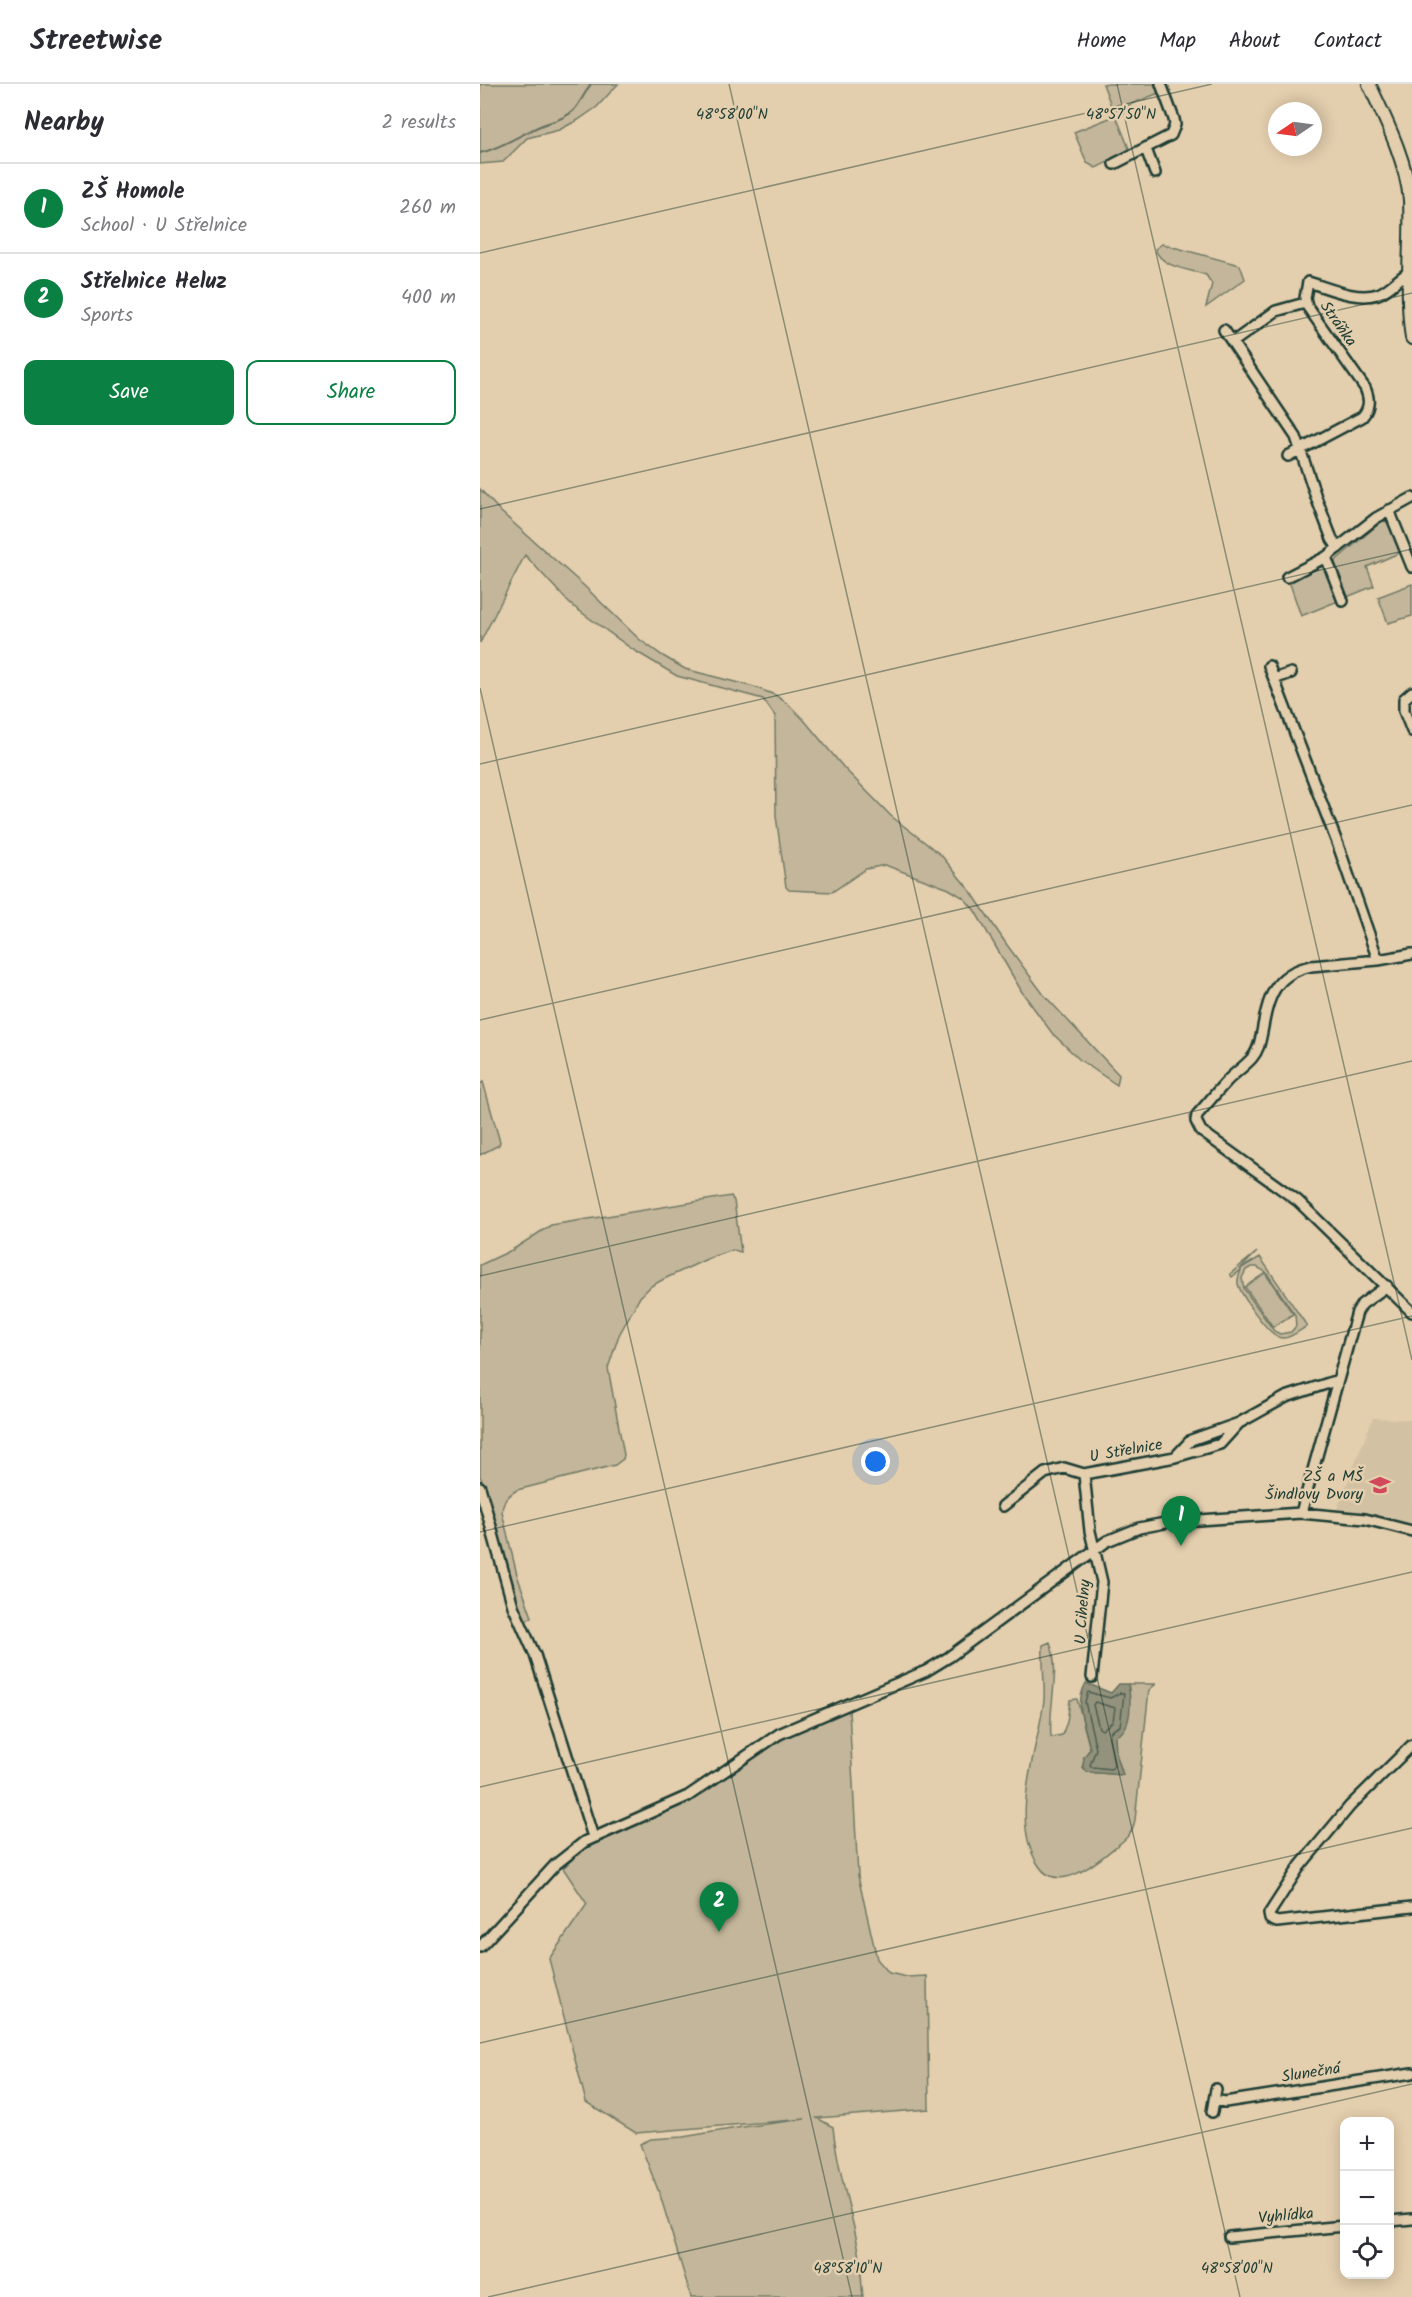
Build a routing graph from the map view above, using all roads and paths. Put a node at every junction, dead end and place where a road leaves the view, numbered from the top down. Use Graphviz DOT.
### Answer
graph roads {
  1 [pos="1161,84"];
  2 [pos="1369,84"];
  3 [pos="1146,149"];
  4 [pos="1114,164"];
  5 [pos="1155,173"];
  6 [pos="1409,272"];
  7 [pos="1305,303"];
  8 [pos="1224,330"];
  9 [pos="1412,338"];
  10 [pos="1233,342"];
  11 [pos="1301,449"];
  12 [pos="1288,456"];
  13 [pos="1412,498"];
  14 [pos="1389,510"];
  15 [pos="1338,548"];
  16 [pos="1326,557"];
  17 [pos="1412,567"];
  18 [pos="1287,577"];
  19 [pos="1343,602"];
  20 [pos="1269,666"];
  21 [pos="1291,673"];
  22 [pos="1274,679"];
  23 [pos="1412,692"];
  24 [pos="1412,731"];
  25 [pos="1412,954"];
  26 [pos="1378,960"];
  27 [pos="1388,1286"];
  28 [pos="1412,1312"];
  29 [pos="1338,1380"];
  30 [pos="1084,1474"];
  31 [pos="480,1487"];
  32 [pos="1003,1506"];
  33 [pos="1301,1513"];
  34 [pos="1412,1531"];
  35 [pos="1094,1550"];
  36 [pos="1092,1677"];
  37 [pos="1412,1744"];
  38 [pos="592,1837"];
  39 [pos="1412,1907"];
  40 [pos="480,1947"];
  41 [pos="1412,2073"];
  42 [pos="1216,2088"];
  43 [pos="1214,2100"];
  44 [pos="1212,2112"];
  45 [pos="1412,2219"];
  46 [pos="1394,2221"];
  47 [pos="1340,2226"];
  48 [pos="1230,2237"];
  1 -- 3 [label="street"];
  2 -- 6 [label="street"];
  3 -- 4 [label="street"];
  3 -- 5 [label="street"];
  6 -- 7 [label="street, Stráňka"];
  6 -- 9 [label="street"];
  7 -- 10 [label="street"];
  7 -- 11 [label="street, Stráňka"];
  8 -- 10 [label="street"];
  10 -- 11 [label="street"];
  11 -- 12 [label="street, Stráňka"];
  11 -- 15 [label="street"];
  13 -- 14 [label="street"];
  14 -- 15 [label="street"];
  14 -- 17 [label="street"];
  15 -- 16 [label="street"];
  16 -- 18 [label="street"];
  16 -- 19 [label="street"];
  20 -- 22 [label="street"];
  21 -- 22 [label="street"];
  22 -- 26 [label="street"];
  23 -- 24 [label="street"];
  25 -- 26 [label="street"];
  26 -- 27 [label="street"];
  27 -- 28 [label="street"];
  27 -- 29 [label="street"];
  29 -- 30 [label="street, U Střelnice"];
  29 -- 33 [label="street"];
  30 -- 32 [label="street, U Střelnice"];
  30 -- 35 [label="street, U Střelnice"];
  31 -- 38 [label="street"];
  33 -- 34 [label="street"];
  33 -- 35 [label="street"];
  35 -- 36 [label="street, U Cihelny"];
  35 -- 38 [label="street"];
  37 -- 39 [label="street"];
  38 -- 40 [label="street"];
  41 -- 43 [label="street, Slunečná"];
  42 -- 43 [label="street"];
  43 -- 44 [label="street"];
  45 -- 46 [label="street"];
  47 -- 48 [label="street, Vyhlídka"];
}
